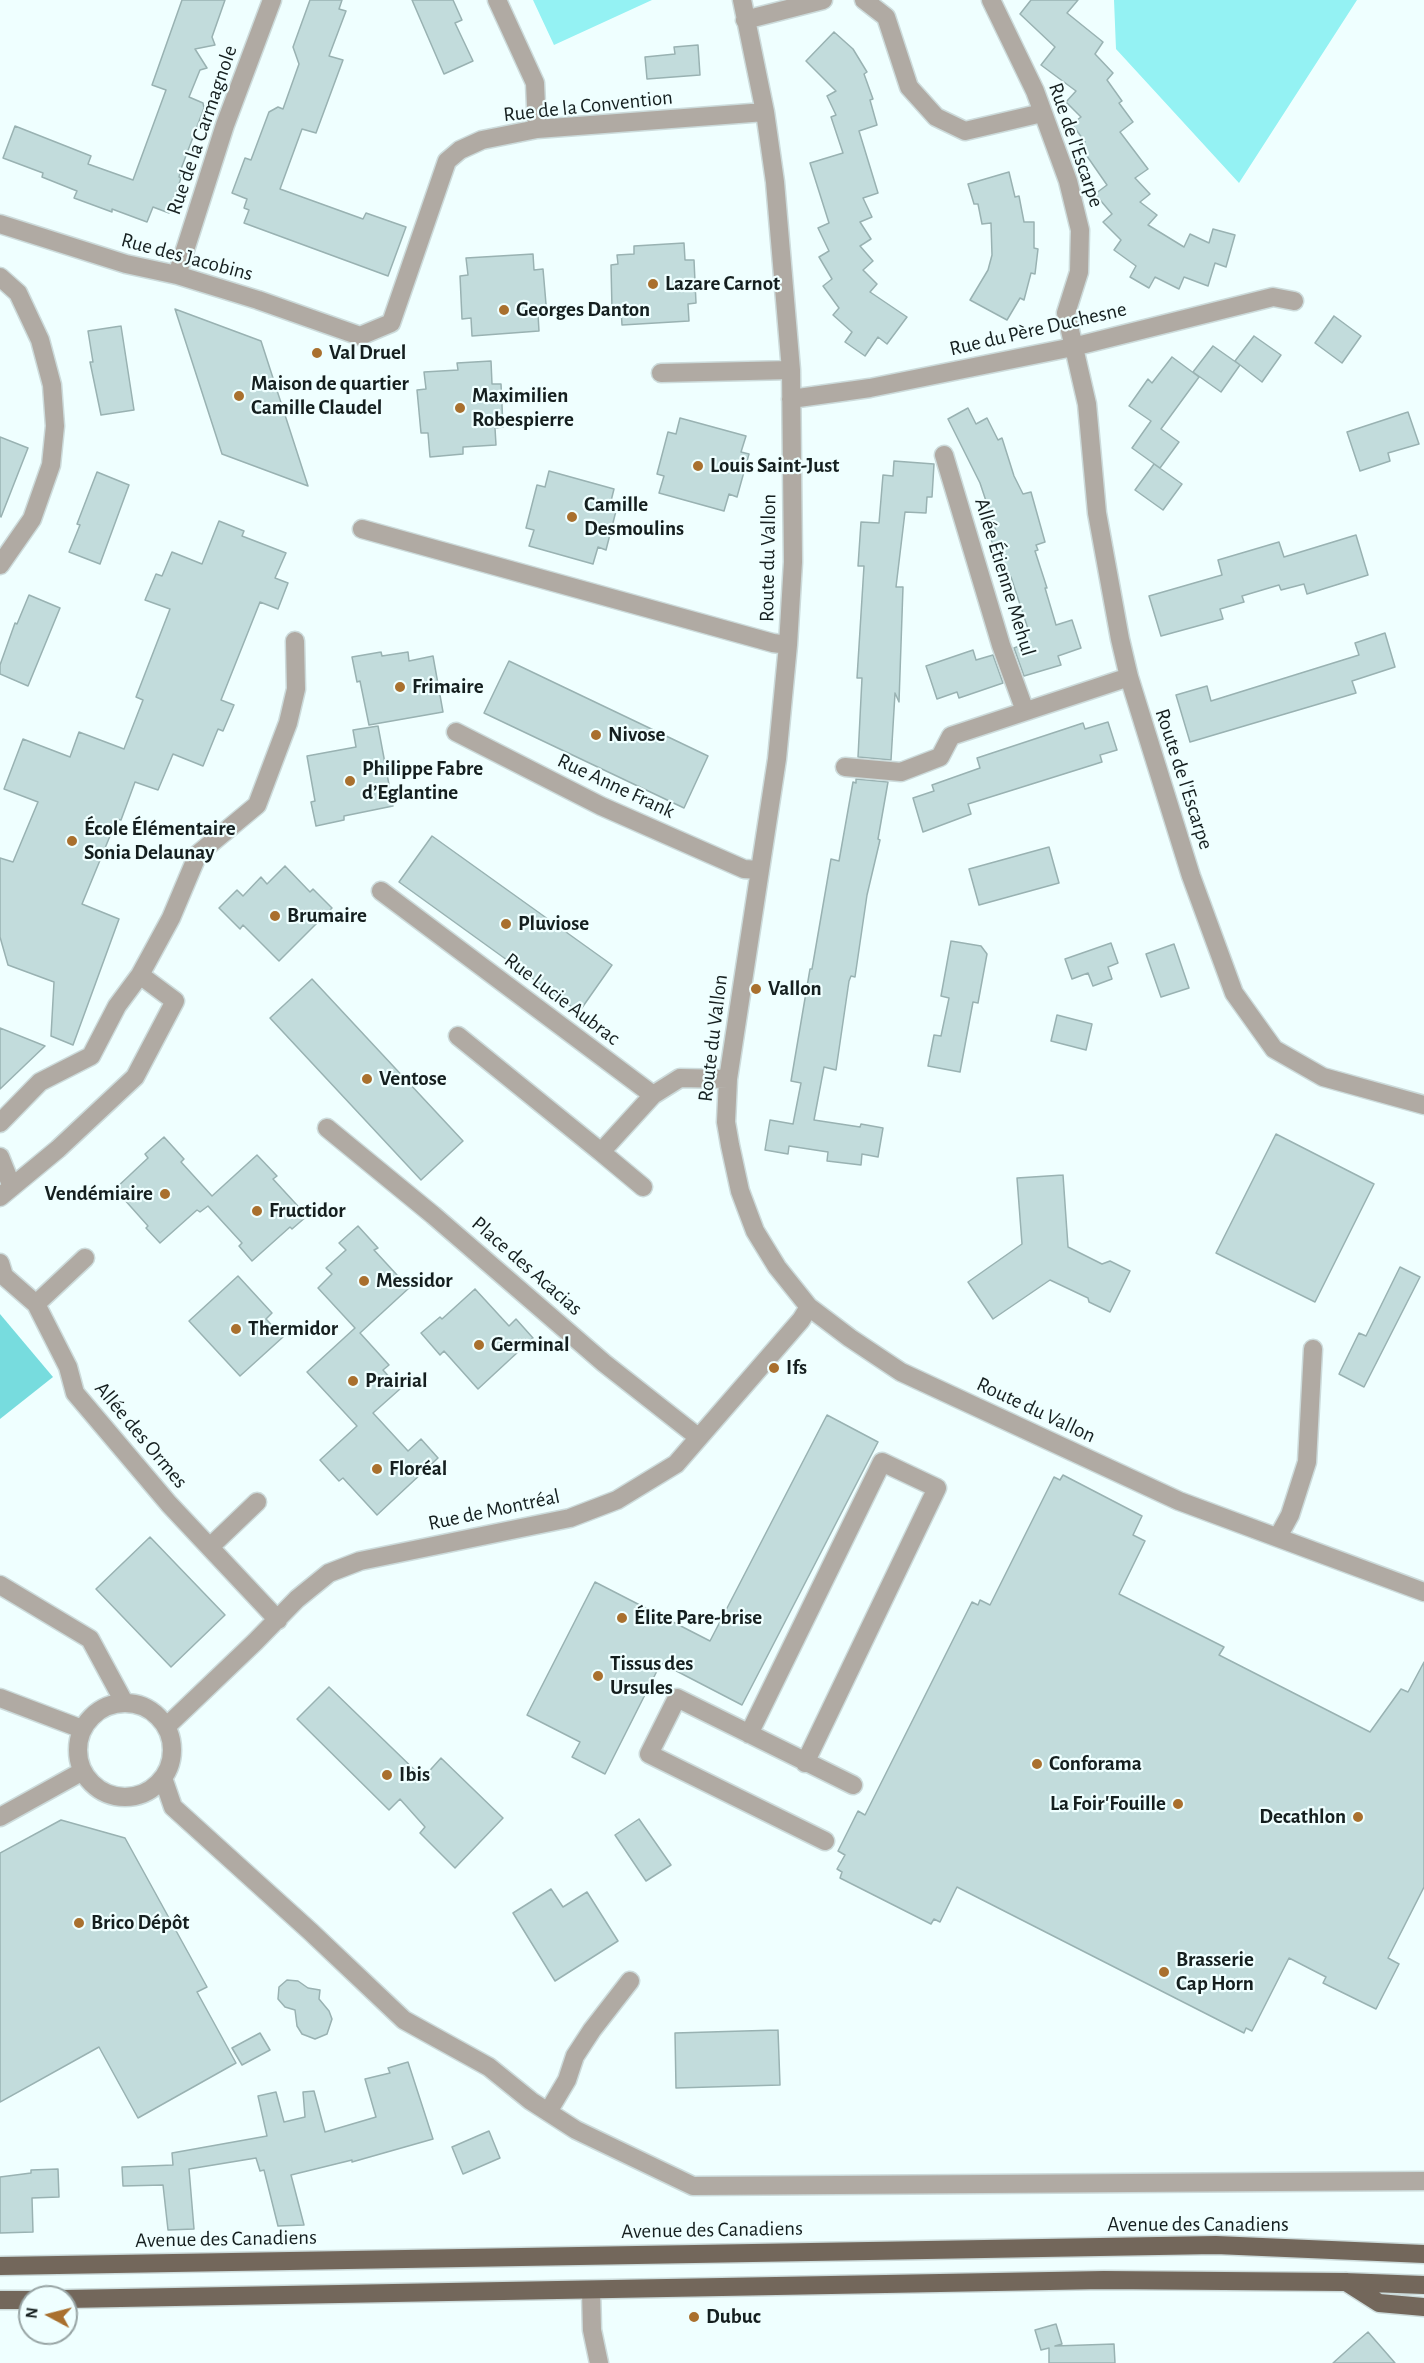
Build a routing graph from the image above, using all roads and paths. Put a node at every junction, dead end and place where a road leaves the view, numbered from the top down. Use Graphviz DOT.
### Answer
graph roads {
  1 [pos="272,0"];
  2 [pos="497,0"];
  3 [pos="742,0"];
  4 [pos="823,0"];
  5 [pos="864,0"];
  6 [pos="991,0"];
  7 [pos="745,20"];
  8 [pos="765,112"];
  9 [pos="1042,113"];
  10 [pos="537,129"];
  11 [pos="0,224"];
  12 [pos="177,275"];
  13 [pos="0,277"];
  14 [pos="1294,302"];
  15 [pos="360,336"];
  16 [pos="1073,347"];
  17 [pos="791,370"];
  18 [pos="661,373"];
  19 [pos="791,399"];
  20 [pos="944,455"];
  21 [pos="363,530"];
  22 [pos="0,565"];
  23 [pos="295,641"];
  24 [pos="788,645"];
  25 [pos="1129,677"];
  26 [pos="1025,711"];
  27 [pos="456,732"];
  28 [pos="845,768"];
  29 [pos="760,870"];
  30 [pos="381,891"];
  31 [pos="140,975"];
  32 [pos="458,1036"];
  33 [pos="728,1079"];
  34 [pos="653,1095"];
  35 [pos="1424,1105"];
  36 [pos="0,1123"];
  37 [pos="327,1128"];
  38 [pos="601,1152"];
  39 [pos="0,1157"];
  40 [pos="643,1187"];
  41 [pos="6,1192"];
  42 [pos="85,1258"];
  43 [pos="0,1263"];
  44 [pos="36,1305"];
  45 [pos="809,1307"];
  46 [pos="1312,1349"];
  47 [pos="698,1437"];
  48 [pos="258,1502"];
  49 [pos="1278,1537"];
  50 [pos="211,1546"];
  51 [pos="0,1585"];
  52 [pos="1424,1592"];
  53 [pos="278,1620"];
  54 [pos="0,1698"];
  55 [pos="124,1702"];
  56 [pos="167,1726"];
  57 [pos="82,1728"];
  58 [pos="749,1734"];
  59 [pos="805,1762"];
  60 [pos="82,1771"];
  61 [pos="163,1778"];
  62 [pos="853,1785"];
  63 [pos="0,1817"];
  64 [pos="825,1841"];
  65 [pos="630,1981"];
  66 [pos="548,2112"];
  67 [pos="1424,2181"];
  68 [pos="1424,2254"];
  69 [pos="0,2266"];
  70 [pos="1344,2282"];
  71 [pos="1424,2285"];
  72 [pos="591,2290"];
  73 [pos="78,2299"];
  74 [pos="0,2300"];
  75 [pos="18,2300"];
  76 [pos="1424,2307"];
  77 [pos="599,2363"];
  1 -- 12 [label="street, Rue de la Carmagnole"];
  2 -- 10 [label="street"];
  3 -- 7 [label="street, Route du Vallon"];
  4 -- 7 [label="street"];
  5 -- 9 [label="street"];
  6 -- 9 [label="street, Rue de l'Escarpe"];
  7 -- 8 [label="street, Route du Vallon"];
  8 -- 10 [label="street, Rue de la Convention"];
  8 -- 17 [label="street, Route du Vallon"];
  9 -- 16 [label="street, Rue de l'Escarpe"];
  10 -- 15 [label="street, Rue de la Convention"];
  11 -- 12 [label="street, Rue des Jacobins"];
  12 -- 15 [label="street, Rue des Jacobins"];
  13 -- 22 [label="street"];
  14 -- 16 [label="street, Rue du Père Duchesne"];
  16 -- 19 [label="street, Rue du Père Duchesne"];
  16 -- 25 [label="street, Route de l'Escarpe"];
  17 -- 18 [label="street"];
  17 -- 19 [label="street, Route du Vallon"];
  19 -- 24 [label="street, Route du Vallon"];
  20 -- 26 [label="street, Allée Étienne Mehul"];
  21 -- 24 [label="street"];
  23 -- 31 [label="street"];
  24 -- 29 [label="street, Route du Vallon"];
  25 -- 26 [label="street"];
  25 -- 35 [label="street, Route de l'Escarpe"];
  26 -- 28 [label="street"];
  27 -- 29 [label="street, Rue Anne Frank"];
  29 -- 33 [label="street, Route du Vallon"];
  30 -- 34 [label="street, Rue Lucie Aubrac"];
  31 -- 36 [label="street"];
  31 -- 41 [label="street"];
  32 -- 38 [label="street"];
  33 -- 34 [label="street"];
  33 -- 45 [label="street, Route du Vallon"];
  34 -- 38 [label="street"];
  37 -- 47 [label="street, Place des Acacias"];
  38 -- 40 [label="street"];
  39 -- 41 [label="street"];
  42 -- 44 [label="street"];
  43 -- 44 [label="street, Allée des Ormes"];
  44 -- 50 [label="street, Allée des Ormes"];
  45 -- 47 [label="street, Rue de Montréal"];
  45 -- 49 [label="street, Route du Vallon"];
  46 -- 49 [label="street"];
  47 -- 53 [label="street, Rue de Montréal"];
  48 -- 50 [label="street"];
  49 -- 52 [label="street, Route du Vallon"];
  50 -- 53 [label="street, Allée des Ormes"];
  51 -- 55 [label="street"];
  53 -- 56 [label="street, Rue de Montréal"];
  54 -- 57 [label="street"];
  55 -- 56 [label="street"];
  55 -- 57 [label="street"];
  56 -- 61 [label="street"];
  57 -- 60 [label="street"];
  58 -- 59 [label="street"];
  58 -- 59 [label="street"];
  58 -- 64 [label="street"];
  59 -- 62 [label="street"];
  60 -- 61 [label="street"];
  60 -- 63 [label="street"];
  61 -- 66 [label="street"];
  65 -- 66 [label="street"];
  66 -- 67 [label="street"];
  68 -- 69 [label="main road, Avenue des Canadiens"];
  70 -- 71 [label="main road"];
  70 -- 72 [label="main road"];
  70 -- 76 [label="main road"];
  72 -- 73 [label="main road"];
  72 -- 77 [label="street"];
  74 -- 75 [label="main road"];
}
